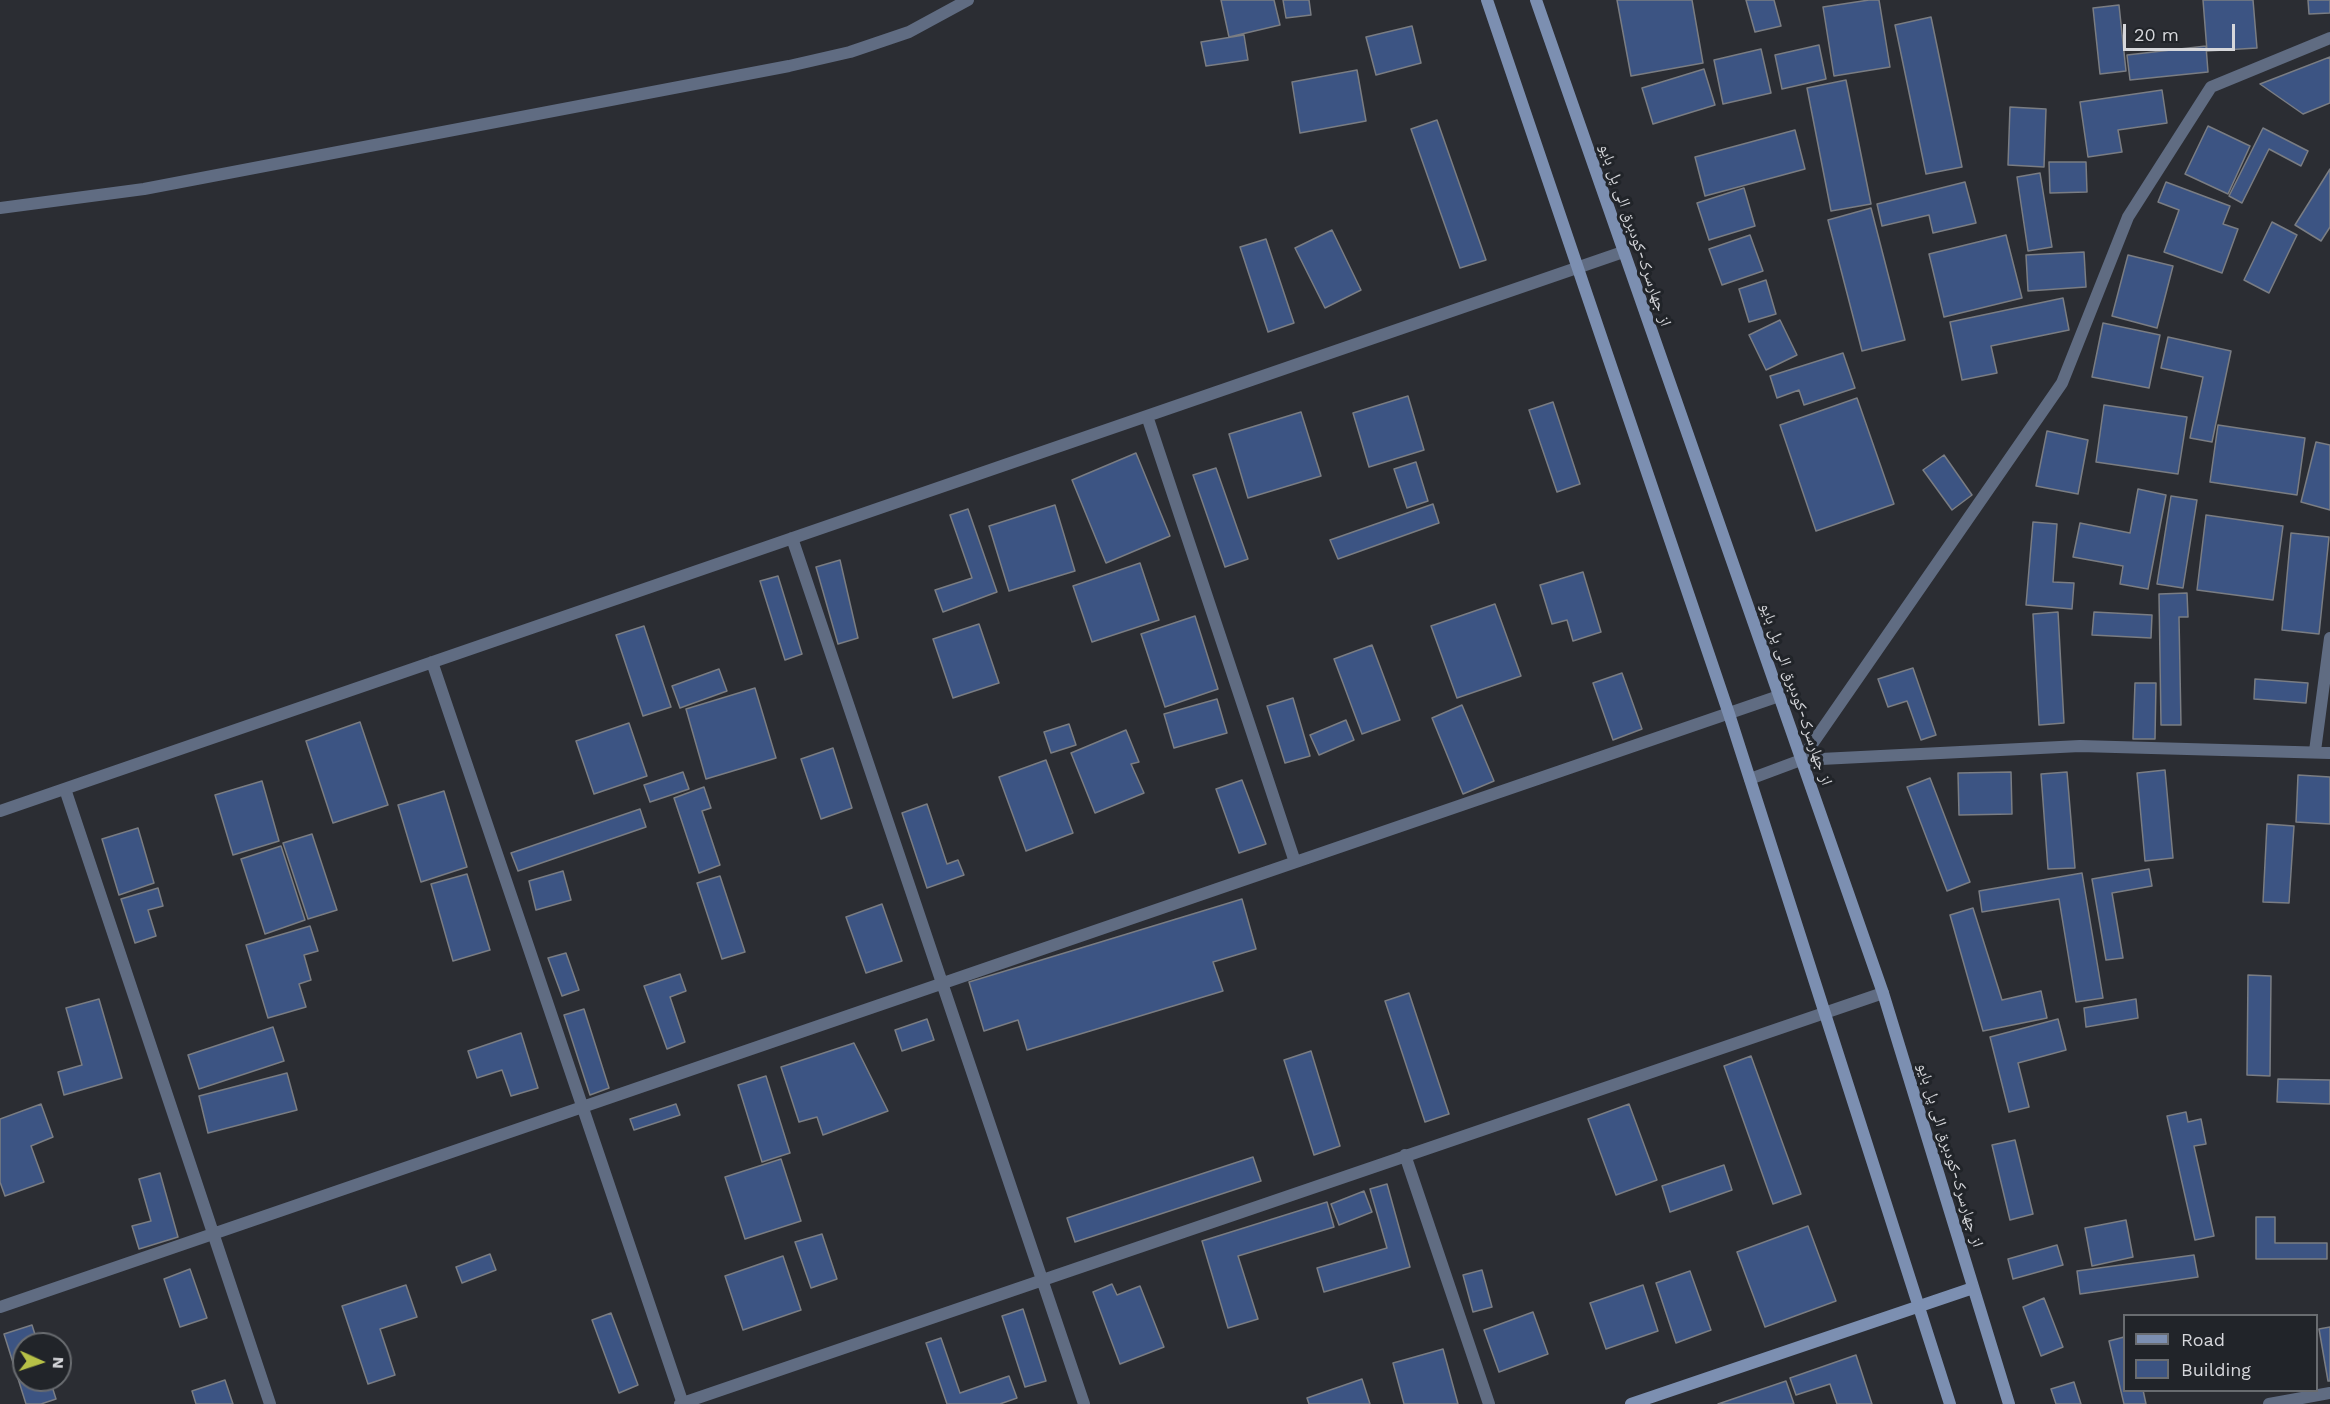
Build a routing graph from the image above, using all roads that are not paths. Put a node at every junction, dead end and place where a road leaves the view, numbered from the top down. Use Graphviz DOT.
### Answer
graph roads {
  1 [pos="968,0"];
  2 [pos="1487,0"];
  3 [pos="1536,0"];
  4 [pos="2330,38"];
  5 [pos="0,208"];
  6 [pos="1623,252"];
  7 [pos="1578,267"];
  8 [pos="1147,416"];
  9 [pos="792,538"];
  10 [pos="2330,638"];
  11 [pos="432,662"];
  12 [pos="1779,696"];
  13 [pos="1729,714"];
  14 [pos="2315,751"];
  15 [pos="2330,753"];
  16 [pos="1801,760"];
  17 [pos="1750,779"];
  18 [pos="65,789"];
  19 [pos="0,811"];
  20 [pos="1295,862"];
  21 [pos="942,983"];
  22 [pos="1883,993"];
  23 [pos="1825,1013"];
  24 [pos="582,1106"];
  25 [pos="1405,1155"];
  26 [pos="214,1232"];
  27 [pos="1042,1280"];
  28 [pos="1973,1288"];
  29 [pos="0,1307"];
  30 [pos="1919,1307"];
  31 [pos="2330,1393"];
  32 [pos="270,1404"];
  33 [pos="682,1404"];
  34 [pos="1084,1404"];
  35 [pos="1489,1404"];
  36 [pos="1631,1404"];
  37 [pos="1950,1404"];
  38 [pos="2009,1404"];
  39 [pos="2269,1404"];
  1 -- 5 [label="street"];
  2 -- 7 [label="street"];
  3 -- 6 [label="street, از جهارسرک-کودبرق الی پل بایو"];
  4 -- 16 [label="street"];
  6 -- 7 [label="street"];
  6 -- 12 [label="street, از جهارسرک-کودبرق الی پل بایو"];
  7 -- 8 [label="street"];
  7 -- 13 [label="street"];
  8 -- 9 [label="street"];
  8 -- 20 [label="street"];
  9 -- 11 [label="street"];
  9 -- 21 [label="street"];
  10 -- 14 [label="street"];
  11 -- 18 [label="street"];
  11 -- 24 [label="street"];
  12 -- 13 [label="street"];
  12 -- 16 [label="street, از جهارسرک-کودبرق الی پل بایو"];
  13 -- 17 [label="street"];
  13 -- 20 [label="street"];
  14 -- 15 [label="street"];
  14 -- 16 [label="street"];
  16 -- 17 [label="street"];
  16 -- 22 [label="street, از جهارسرک-کودبرق الی پل بایو"];
  17 -- 23 [label="street"];
  18 -- 19 [label="street"];
  18 -- 26 [label="street"];
  20 -- 21 [label="street"];
  21 -- 24 [label="street"];
  21 -- 27 [label="street"];
  22 -- 23 [label="street"];
  22 -- 28 [label="street, از جهارسرک-کودبرق الی پل بایو"];
  23 -- 25 [label="street"];
  23 -- 30 [label="street"];
  24 -- 26 [label="street"];
  24 -- 33 [label="street"];
  25 -- 27 [label="street"];
  25 -- 35 [label="street"];
  26 -- 29 [label="street"];
  26 -- 32 [label="street"];
  27 -- 33 [label="street"];
  27 -- 34 [label="street"];
  28 -- 30 [label="street"];
  28 -- 38 [label="street, از جهارسرک-کودبرق الی پل بایو"];
  30 -- 36 [label="street"];
  30 -- 37 [label="street"];
  31 -- 39 [label="street"];
}
